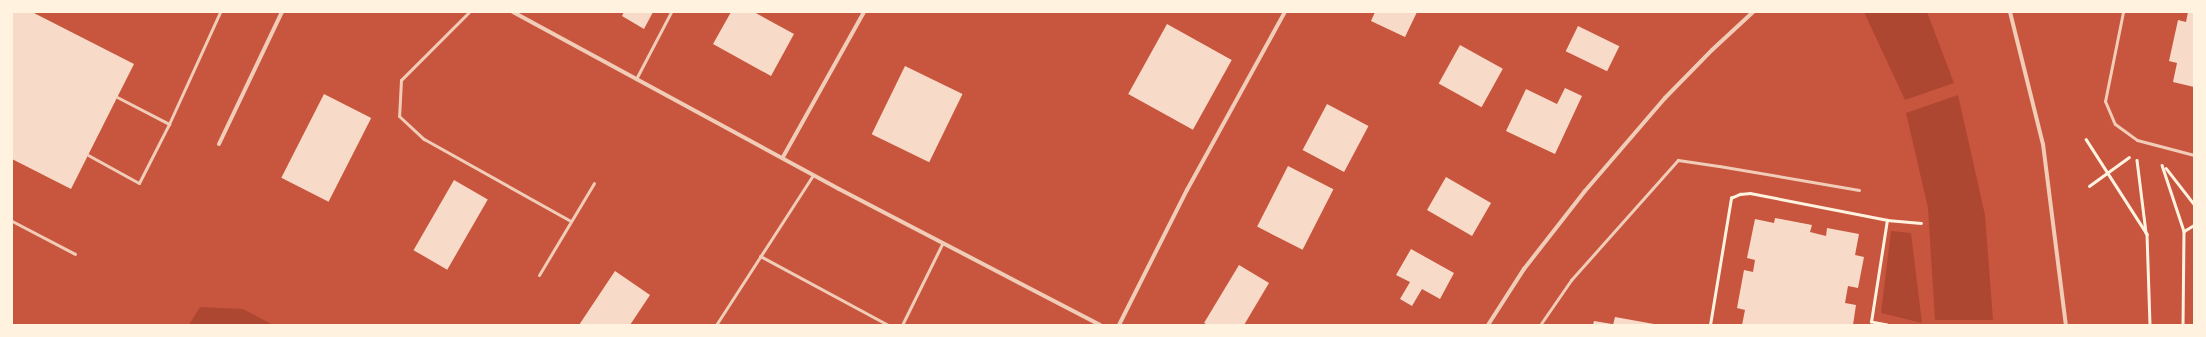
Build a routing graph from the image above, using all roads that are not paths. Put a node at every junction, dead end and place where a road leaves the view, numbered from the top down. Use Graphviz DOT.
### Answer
graph roads {
  1 [pos="220,12"];
  2 [pos="282,12"];
  3 [pos="469,12"];
  4 [pos="513,12"];
  5 [pos="671,12"];
  6 [pos="864,12"];
  7 [pos="1285,12"];
  8 [pos="1753,12"];
  9 [pos="2010,12"];
  10 [pos="2123,12"];
  11 [pos="636,79"];
  12 [pos="117,97"];
  13 [pos="169,124"];
  14 [pos="219,144"];
  15 [pos="2194,154"];
  16 [pos="88,155"];
  17 [pos="783,158"];
  18 [pos="814,175"];
  19 [pos="594,184"];
  20 [pos="1859,190"];
  21 [pos="12,221"];
  22 [pos="571,221"];
  23 [pos="942,244"];
  24 [pos="75,254"];
  25 [pos="760,256"];
  26 [pos="539,274"];
  27 [pos="716,325"];
  28 [pos="888,325"];
  29 [pos="902,325"];
  30 [pos="1100,325"];
  31 [pos="1119,325"];
  32 [pos="1488,325"];
  33 [pos="1540,325"];
  34 [pos="2066,325"];
  1 -- 13 [label="lane"];
  2 -- 14 [label="street"];
  3 -- 22 [label="lane"];
  4 -- 11 [label="street"];
  5 -- 11 [label="lane"];
  6 -- 17 [label="street"];
  7 -- 31 [label="street"];
  8 -- 32 [label="street"];
  9 -- 34 [label="street"];
  10 -- 15 [label="lane"];
  11 -- 17 [label="street"];
  12 -- 13 [label="lane"];
  13 -- 16 [label="lane"];
  17 -- 18 [label="street"];
  18 -- 23 [label="street"];
  18 -- 25 [label="lane"];
  19 -- 22 [label="lane"];
  20 -- 33 [label="lane"];
  21 -- 24 [label="lane"];
  22 -- 26 [label="lane"];
  23 -- 29 [label="lane"];
  23 -- 30 [label="street"];
  25 -- 27 [label="lane"];
  25 -- 28 [label="lane"];
}
